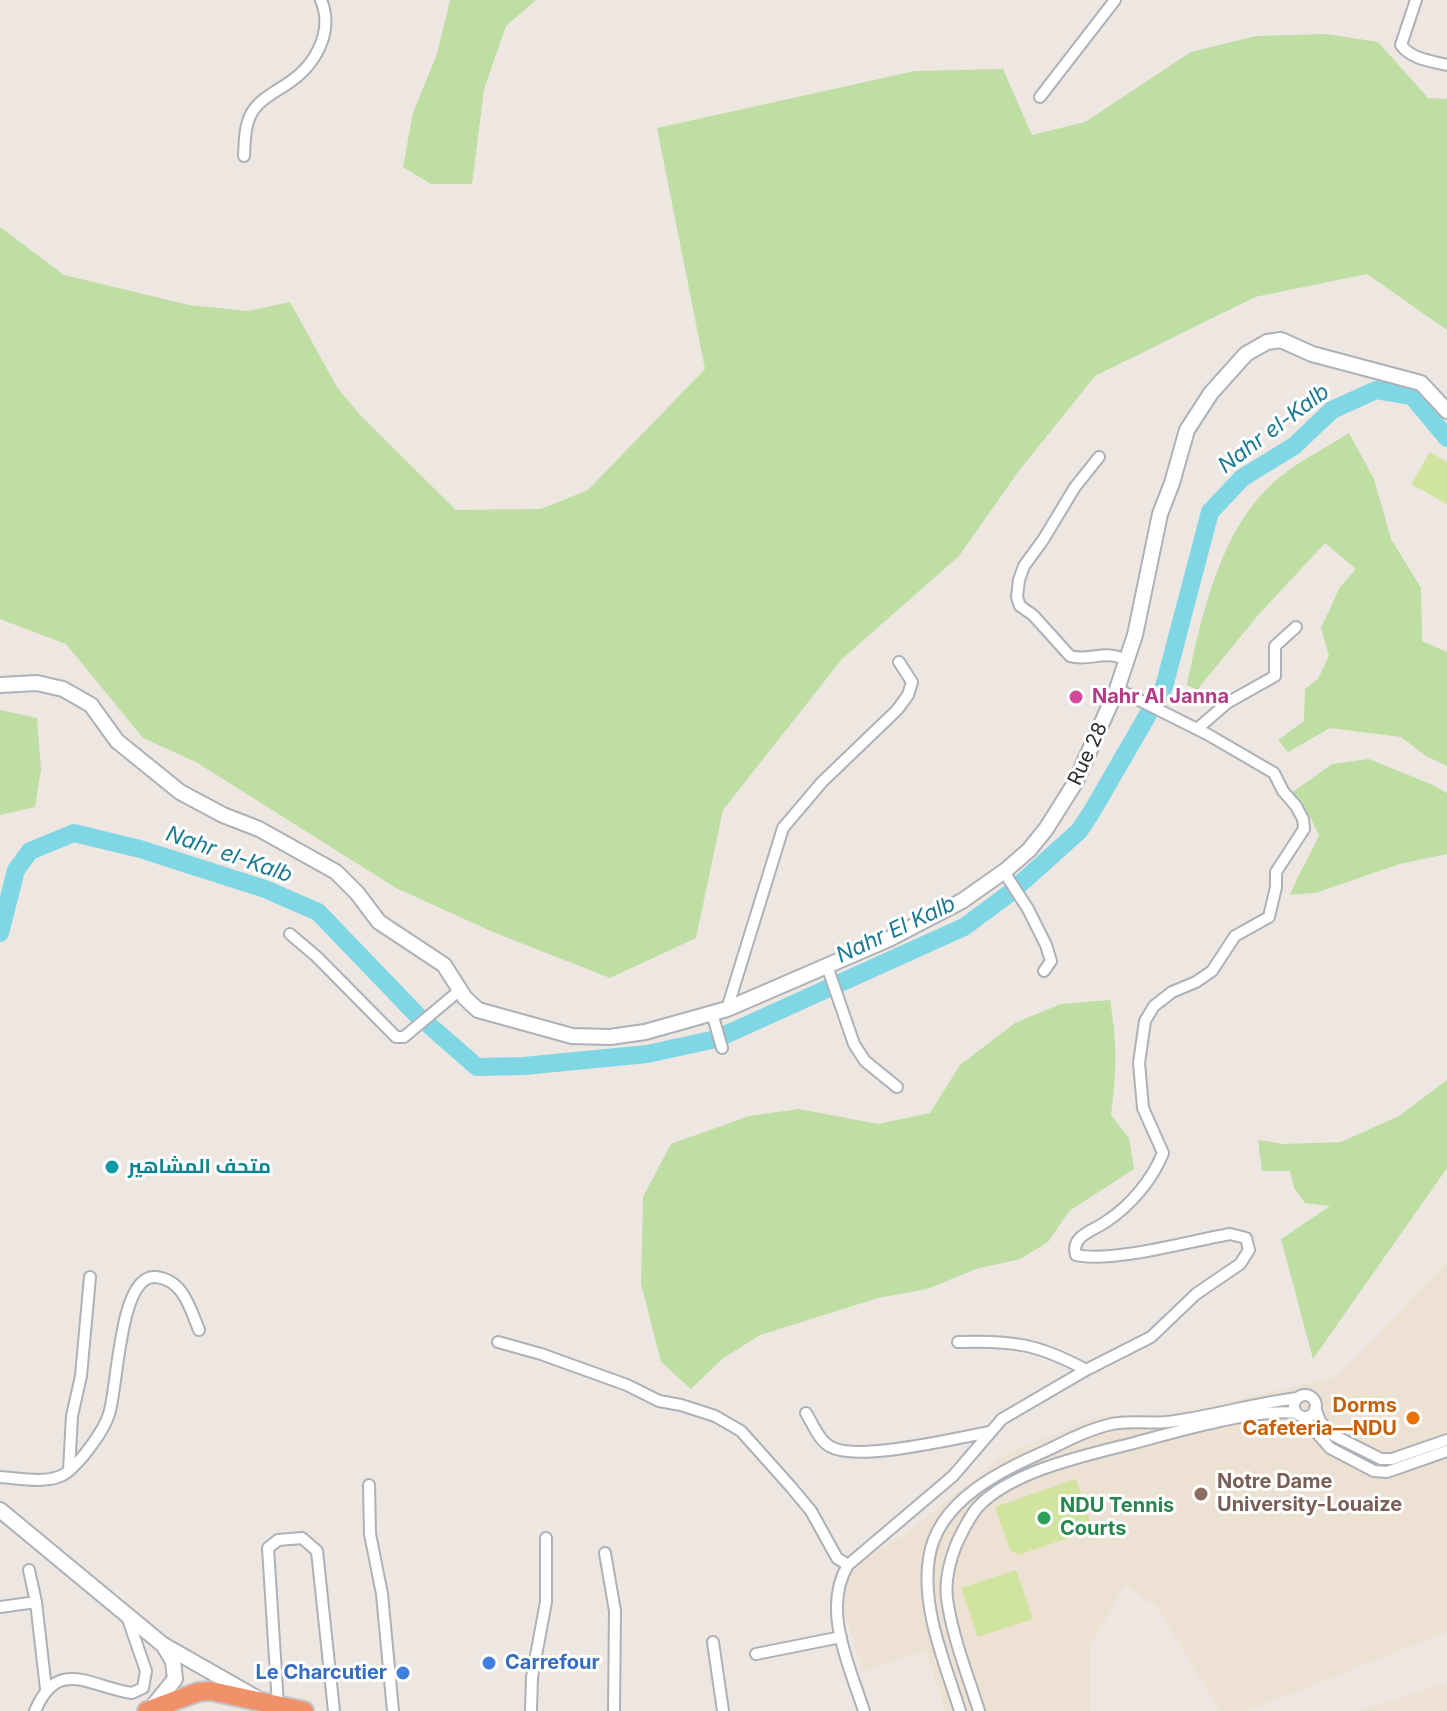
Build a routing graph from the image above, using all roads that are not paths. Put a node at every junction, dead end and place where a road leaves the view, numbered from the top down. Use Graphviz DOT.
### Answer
graph roads {
  1 [pos="321,0"];
  2 [pos="1115,0"];
  3 [pos="1416,0"];
  4 [pos="1447,65"];
  5 [pos="1040,97"];
  6 [pos="244,156"];
  7 [pos="1447,411"];
  8 [pos="1099,457"];
  9 [pos="1296,627"];
  10 [pos="1127,661"];
  11 [pos="899,662"];
  12 [pos="0,685"];
  13 [pos="1124,693"];
  14 [pos="1197,729"];
  15 [pos="1006,875"];
  16 [pos="290,934"];
  17 [pos="827,966"];
  18 [pos="1044,971"];
  19 [pos="460,990"];
  20 [pos="727,1009"];
  21 [pos="712,1015"];
  22 [pos="722,1048"];
  23 [pos="897,1087"];
  24 [pos="90,1277"];
  25 [pos="199,1330"];
  26 [pos="498,1342"];
  27 [pos="958,1342"];
  28 [pos="1086,1370"];
  29 [pos="1298,1398"];
  30 [pos="1315,1408"];
  31 [pos="806,1413"];
  32 [pos="1300,1415"];
  33 [pos="990,1432"];
  34 [pos="1447,1440"];
  35 [pos="1447,1451"];
  36 [pos="69,1471"];
  37 [pos="0,1477"];
  38 [pos="369,1485"];
  39 [pos="0,1510"];
  40 [pos="546,1538"];
  41 [pos="931,1549"];
  42 [pos="605,1553"];
  43 [pos="951,1560"];
  44 [pos="848,1565"];
  45 [pos="29,1570"];
  46 [pos="36,1602"];
  47 [pos="0,1607"];
  48 [pos="128,1619"];
  49 [pos="841,1637"];
  50 [pos="713,1642"];
  51 [pos="162,1644"];
  52 [pos="756,1654"];
  53 [pos="46,1689"];
  54 [pos="272,1704"];
  55 [pos="149,1710"];
  56 [pos="35,1711"];
  57 [pos="304,1711"];
  58 [pos="334,1711"];
  59 [pos="393,1711"];
  60 [pos="531,1711"];
  61 [pos="614,1711"];
  62 [pos="723,1711"];
  63 [pos="864,1711"];
  64 [pos="960,1711"];
  65 [pos="979,1711"];
  1 -- 6 [label="street"];
  2 -- 5 [label="street"];
  3 -- 4 [label="street"];
  7 -- 10 [label="street, Rue 28"];
  8 -- 10 [label="street"];
  9 -- 14 [label="street"];
  10 -- 13 [label="street, Rue 28"];
  11 -- 20 [label="street"];
  12 -- 19 [label="street, Rue 28"];
  13 -- 14 [label="street"];
  13 -- 15 [label="street, Rue 28"];
  14 -- 28 [label="street"];
  15 -- 17 [label="street, Rue 28"];
  15 -- 18 [label="street"];
  16 -- 19 [label="street"];
  17 -- 20 [label="street, Rue 28"];
  17 -- 23 [label="street"];
  19 -- 21 [label="street, Rue 28"];
  20 -- 21 [label="street, Rue 28"];
  21 -- 22 [label="street"];
  24 -- 36 [label="street"];
  25 -- 36 [label="street"];
  26 -- 44 [label="street"];
  27 -- 28 [label="street"];
  28 -- 33 [label="street"];
  29 -- 30 [label="street"];
  29 -- 32 [label="street"];
  29 -- 41 [label="street"];
  30 -- 32 [label="street"];
  30 -- 34 [label="street"];
  31 -- 33 [label="street"];
  32 -- 35 [label="street"];
  32 -- 43 [label="street"];
  33 -- 44 [label="street"];
  36 -- 37 [label="street"];
  38 -- 59 [label="street"];
  39 -- 48 [label="street"];
  40 -- 60 [label="street"];
  41 -- 43 [label="street"];
  41 -- 64 [label="street"];
  42 -- 61 [label="street"];
  43 -- 65 [label="street"];
  44 -- 49 [label="street"];
  45 -- 46 [label="street"];
  46 -- 47 [label="street"];
  46 -- 53 [label="street"];
  48 -- 51 [label="street"];
  48 -- 53 [label="street"];
  49 -- 52 [label="street"];
  49 -- 63 [label="street"];
  50 -- 62 [label="street"];
  51 -- 54 [label="street"];
  51 -- 55 [label="street"];
  53 -- 56 [label="street"];
  54 -- 55 [label="highway"];
  54 -- 57 [label="highway"];
  54 -- 58 [label="street"];
}
